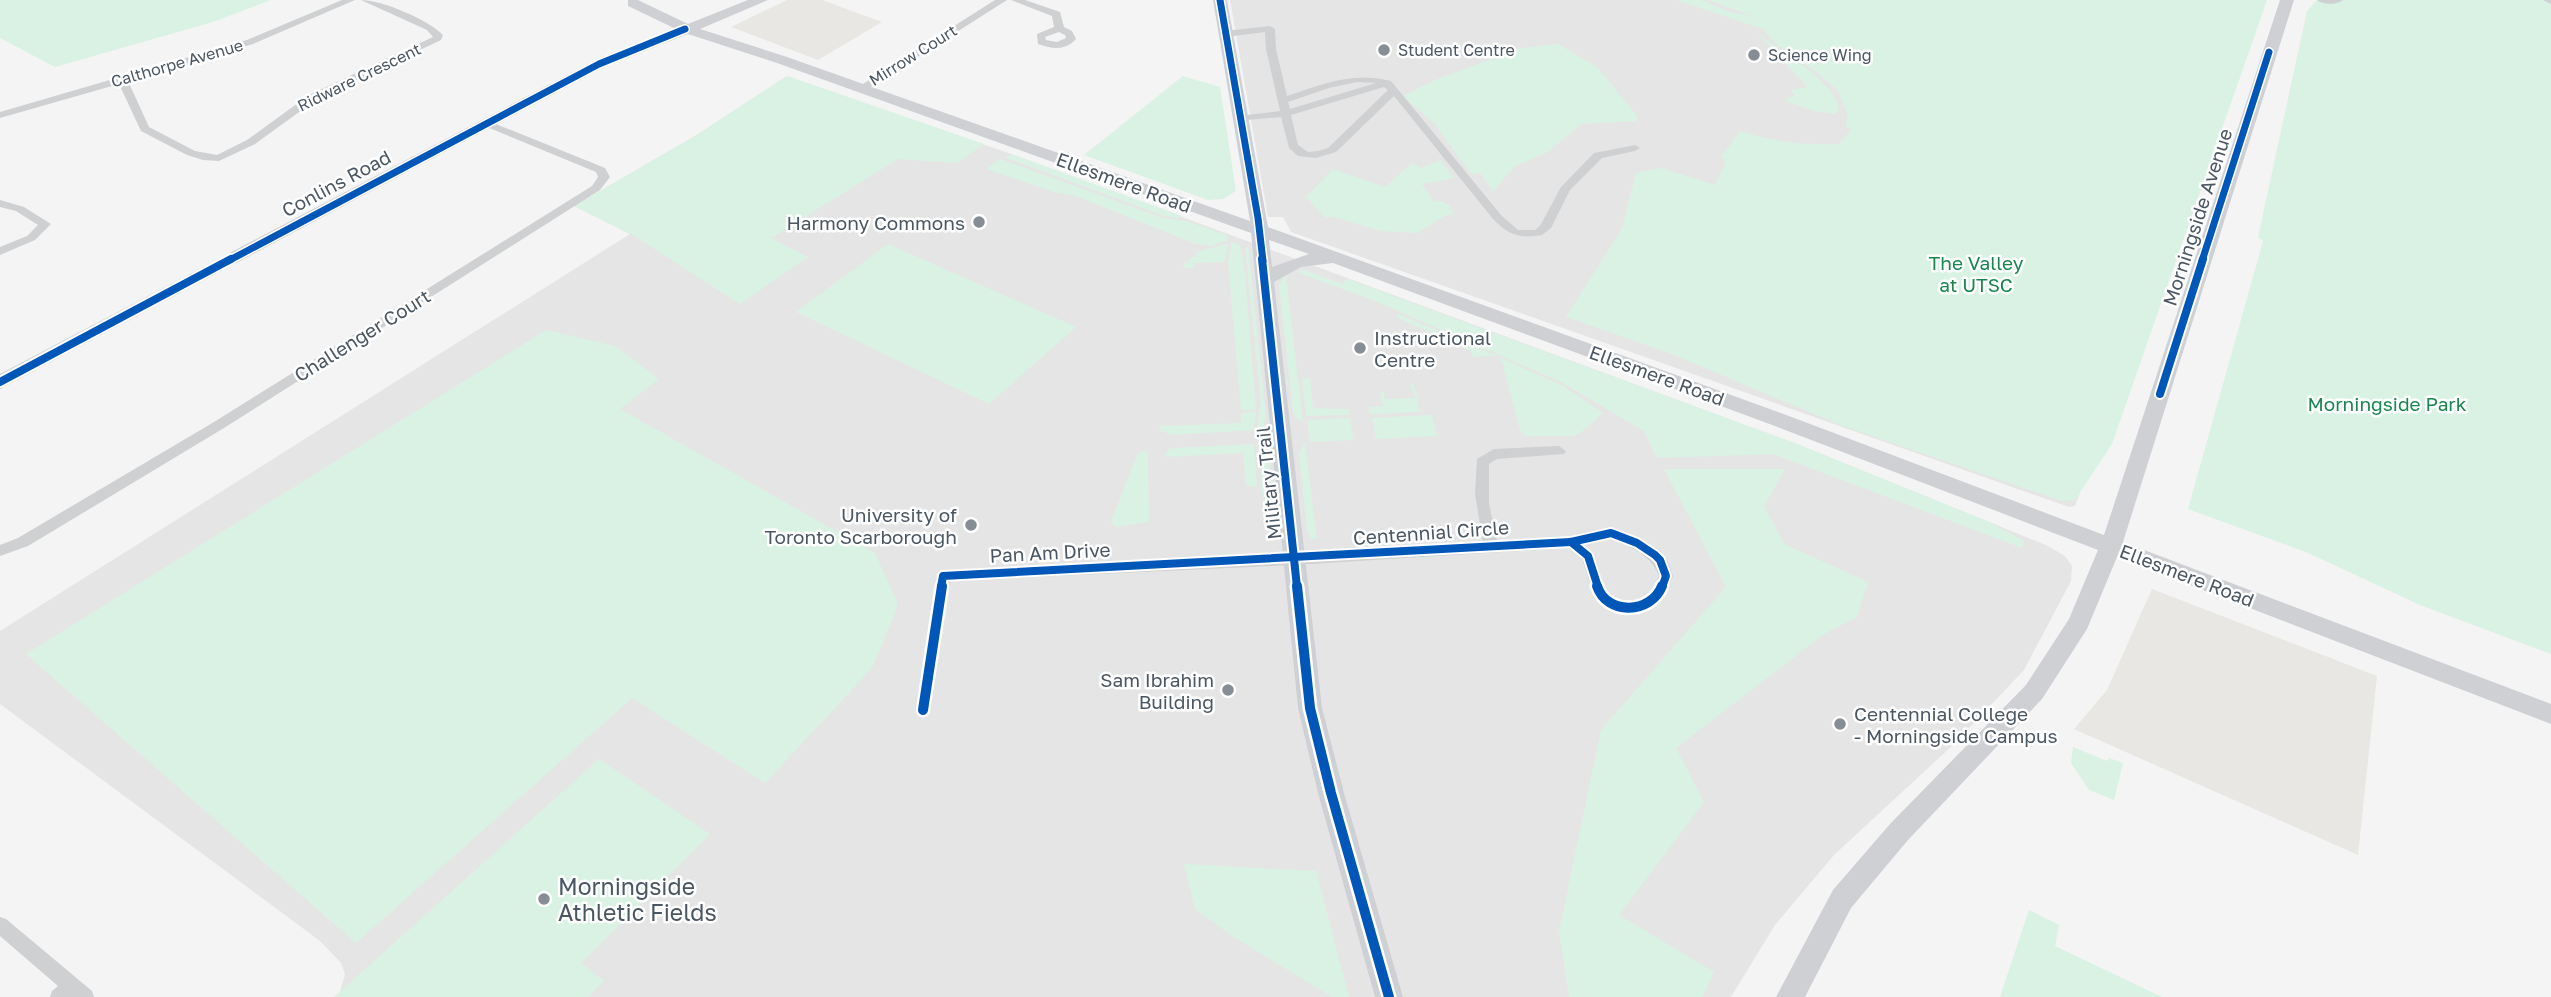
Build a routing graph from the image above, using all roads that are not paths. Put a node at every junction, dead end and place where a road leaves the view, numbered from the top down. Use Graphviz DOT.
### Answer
graph roads {
  1 [pos="350,0"];
  2 [pos="366,0"];
  3 [pos="761,0"];
  4 [pos="1002,0"];
  5 [pos="1016,0"];
  6 [pos="1220,0"];
  7 [pos="2287,0"];
  8 [pos="2322,0"];
  9 [pos="2338,0"];
  10 [pos="629,1"];
  11 [pos="689,28"];
  12 [pos="1059,28"];
  13 [pos="1225,34"];
  14 [pos="122,80"];
  15 [pos="1391,86"];
  16 [pos="860,89"];
  17 [pos="1284,100"];
  18 [pos="1286,113"];
  19 [pos="0,115"];
  20 [pos="1239,119"];
  21 [pos="486,123"];
  22 [pos="1635,148"];
  23 [pos="1253,188"];
  24 [pos="0,203"];
  25 [pos="1191,206"];
  26 [pos="1259,230"];
  27 [pos="0,251"];
  28 [pos="1338,260"];
  29 [pos="1264,281"];
  30 [pos="0,382"];
  31 [pos="1559,451"];
  32 [pos="1571,542"];
  33 [pos="1491,546"];
  34 [pos="2110,546"];
  35 [pos="0,551"];
  36 [pos="1294,559"];
  37 [pos="923,710"];
  38 [pos="2551,714"];
  39 [pos="0,925"];
  40 [pos="72,993"];
  41 [pos="1389,997"];
  42 [pos="1790,997"];
  1 -- 14 [label="street, Calthorpe Avenue"];
  2 -- 14 [label="street, Ridware Crescent"];
  3 -- 11 [label="main road, Conlins Road"];
  4 -- 16 [label="street, Mirrow Court"];
  5 -- 12 [label="street"];
  6 -- 13 [label="main road, Military Trail"];
  7 -- 34 [label="main road, Morningside Avenue"];
  8 -- 9 [label="street"];
  10 -- 11 [label="main road, Ellesmere Road"];
  11 -- 16 [label="main road, Ellesmere Road"];
  11 -- 21 [label="main road, Conlins Road"];
  13 -- 17 [label="street"];
  13 -- 20 [label="main road, Military Trail"];
  14 -- 19 [label="street, Calthorpe Avenue"];
  15 -- 17 [label="street"];
  15 -- 18 [label="street"];
  15 -- 18 [label="street"];
  15 -- 22 [label="street"];
  16 -- 25 [label="main road, Ellesmere Road"];
  17 -- 18 [label="street"];
  18 -- 20 [label="street"];
  20 -- 23 [label="main road, Military Trail"];
  21 -- 30 [label="main road, Conlins Road"];
  21 -- 35 [label="street, Challenger Court"];
  23 -- 25 [label="main road"];
  23 -- 26 [label="main road, Military Trail"];
  24 -- 27 [label="street"];
  25 -- 26 [label="main road, Ellesmere Road"];
  26 -- 28 [label="main road, Ellesmere Road"];
  26 -- 29 [label="main road, Military Trail"];
  28 -- 29 [label="main road"];
  28 -- 34 [label="main road, Ellesmere Road"];
  29 -- 36 [label="main road, Military Trail"];
  31 -- 33 [label="street"];
  32 -- 32 [label="street, Centennial Circle"];
  32 -- 33 [label="street, Centennial Circle"];
  33 -- 36 [label="street, Centennial Circle"];
  34 -- 38 [label="main road, Ellesmere Road"];
  34 -- 42 [label="main road, Morningside Avenue"];
  36 -- 37 [label="street, Pan Am Drive"];
  36 -- 41 [label="main road, Military Trail"];
  39 -- 40 [label="street"];
}
